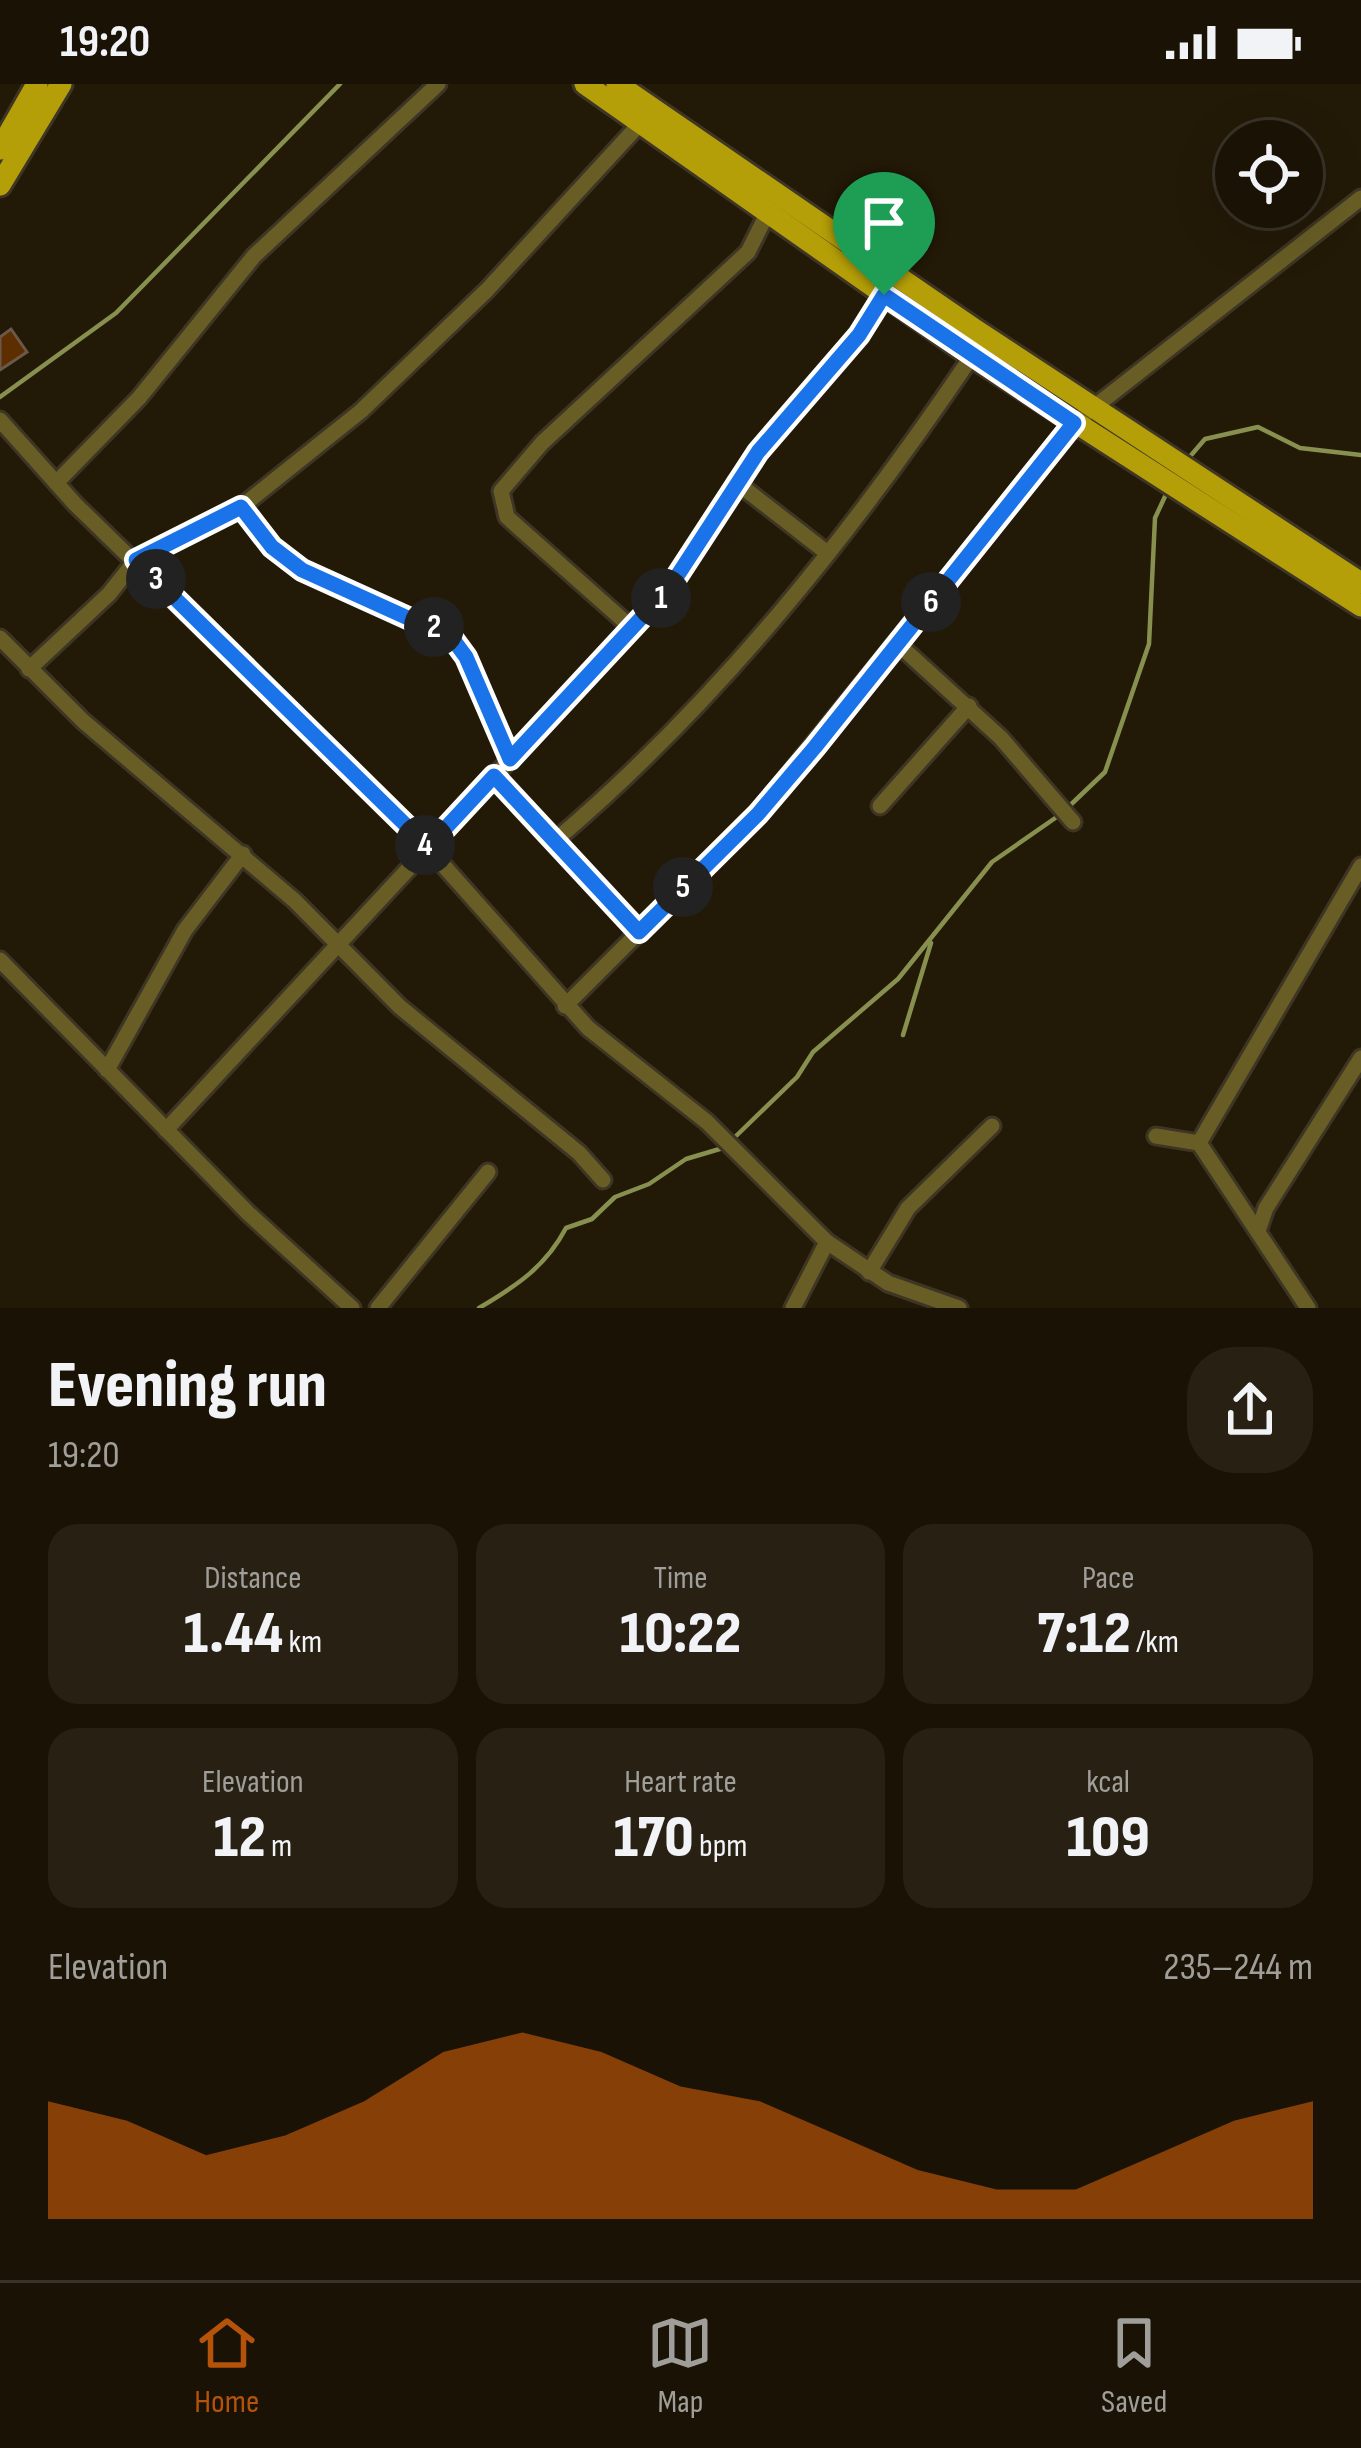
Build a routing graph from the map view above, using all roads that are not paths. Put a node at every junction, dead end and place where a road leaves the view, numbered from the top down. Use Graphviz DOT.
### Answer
graph roads {
  1 [pos="37,84"];
  2 [pos="61,84"];
  3 [pos="437,84"];
  4 [pos="585,84"];
  5 [pos="617,84"];
  6 [pos="647,117"];
  7 [pos="0,148"];
  8 [pos="0,185"];
  9 [pos="1361,197"];
  10 [pos="768,212"];
  11 [pos="884,295"];
  12 [pos="972,356"];
  13 [pos="1094,408"];
  14 [pos="0,420"];
  15 [pos="1074,423"];
  16 [pos="1177,474"];
  17 [pos="736,482"];
  18 [pos="56,483"];
  19 [pos="241,507"];
  20 [pos="826,552"];
  21 [pos="136,560"];
  22 [pos="1361,583"];
  23 [pos="1361,606"];
  24 [pos="633,629"];
  25 [pos="0,638"];
  26 [pos="898,644"];
  27 [pos="29,669"];
  28 [pos="969,706"];
  29 [pos="510,759"];
  30 [pos="494,776"];
  31 [pos="880,806"];
  32 [pos="1068,814"];
  33 [pos="557,839"];
  34 [pos="428,847"];
  35 [pos="243,854"];
  36 [pos="1361,866"];
  37 [pos="639,932"];
  38 [pos="337,943"];
  39 [pos="0,960"];
  40 [pos="565,1006"];
  41 [pos="1361,1058"];
  42 [pos="107,1070"];
  43 [pos="992,1126"];
  44 [pos="166,1130"];
  45 [pos="1156,1136"];
  46 [pos="1199,1143"];
  47 [pos="488,1172"];
  48 [pos="603,1180"];
  49 [pos="1259,1228"];
  50 [pos="827,1242"];
  51 [pos="868,1272"];
  52 [pos="352,1308"];
  53 [pos="378,1308"];
  54 [pos="794,1308"];
  55 [pos="959,1308"];
  56 [pos="1308,1308"];
  1 -- 7 [label="main road"];
  2 -- 8 [label="main road"];
  3 -- 18 [label="street"];
  4 -- 6 [label="main road"];
  5 -- 6 [label="main road"];
  6 -- 10 [label="main road"];
  6 -- 13 [label="main road"];
  6 -- 19 [label="street"];
  9 -- 13 [label="street"];
  10 -- 11 [label="main road"];
  10 -- 24 [label="street"];
  11 -- 12 [label="main road"];
  11 -- 17 [label="street"];
  12 -- 15 [label="main road"];
  12 -- 20 [label="street"];
  13 -- 15 [label="street"];
  13 -- 16 [label="main road"];
  14 -- 18 [label="street"];
  15 -- 16 [label="main road"];
  15 -- 26 [label="street"];
  16 -- 22 [label="main road"];
  16 -- 23 [label="main road"];
  17 -- 20 [label="street"];
  17 -- 24 [label="street"];
  18 -- 21 [label="street"];
  19 -- 21 [label="street"];
  19 -- 29 [label="street"];
  20 -- 33 [label="street"];
  21 -- 27 [label="street"];
  21 -- 34 [label="street"];
  24 -- 29 [label="street"];
  25 -- 27 [label="street"];
  26 -- 28 [label="street"];
  26 -- 37 [label="street"];
  27 -- 35 [label="street"];
  28 -- 31 [label="street"];
  28 -- 32 [label="street"];
  29 -- 30 [label="street"];
  30 -- 33 [label="street"];
  30 -- 34 [label="street"];
  33 -- 37 [label="street"];
  34 -- 38 [label="street"];
  34 -- 40 [label="street"];
  35 -- 38 [label="street"];
  35 -- 42 [label="street"];
  36 -- 46 [label="street"];
  37 -- 40 [label="street"];
  38 -- 44 [label="street"];
  38 -- 48 [label="street"];
  39 -- 42 [label="street"];
  40 -- 50 [label="street"];
  41 -- 49 [label="street"];
  42 -- 44 [label="street"];
  43 -- 51 [label="street"];
  44 -- 52 [label="street"];
  45 -- 46 [label="street"];
  46 -- 49 [label="street"];
  47 -- 53 [label="street"];
  49 -- 56 [label="street"];
  50 -- 51 [label="street"];
  50 -- 54 [label="street"];
  51 -- 55 [label="street"];
}
